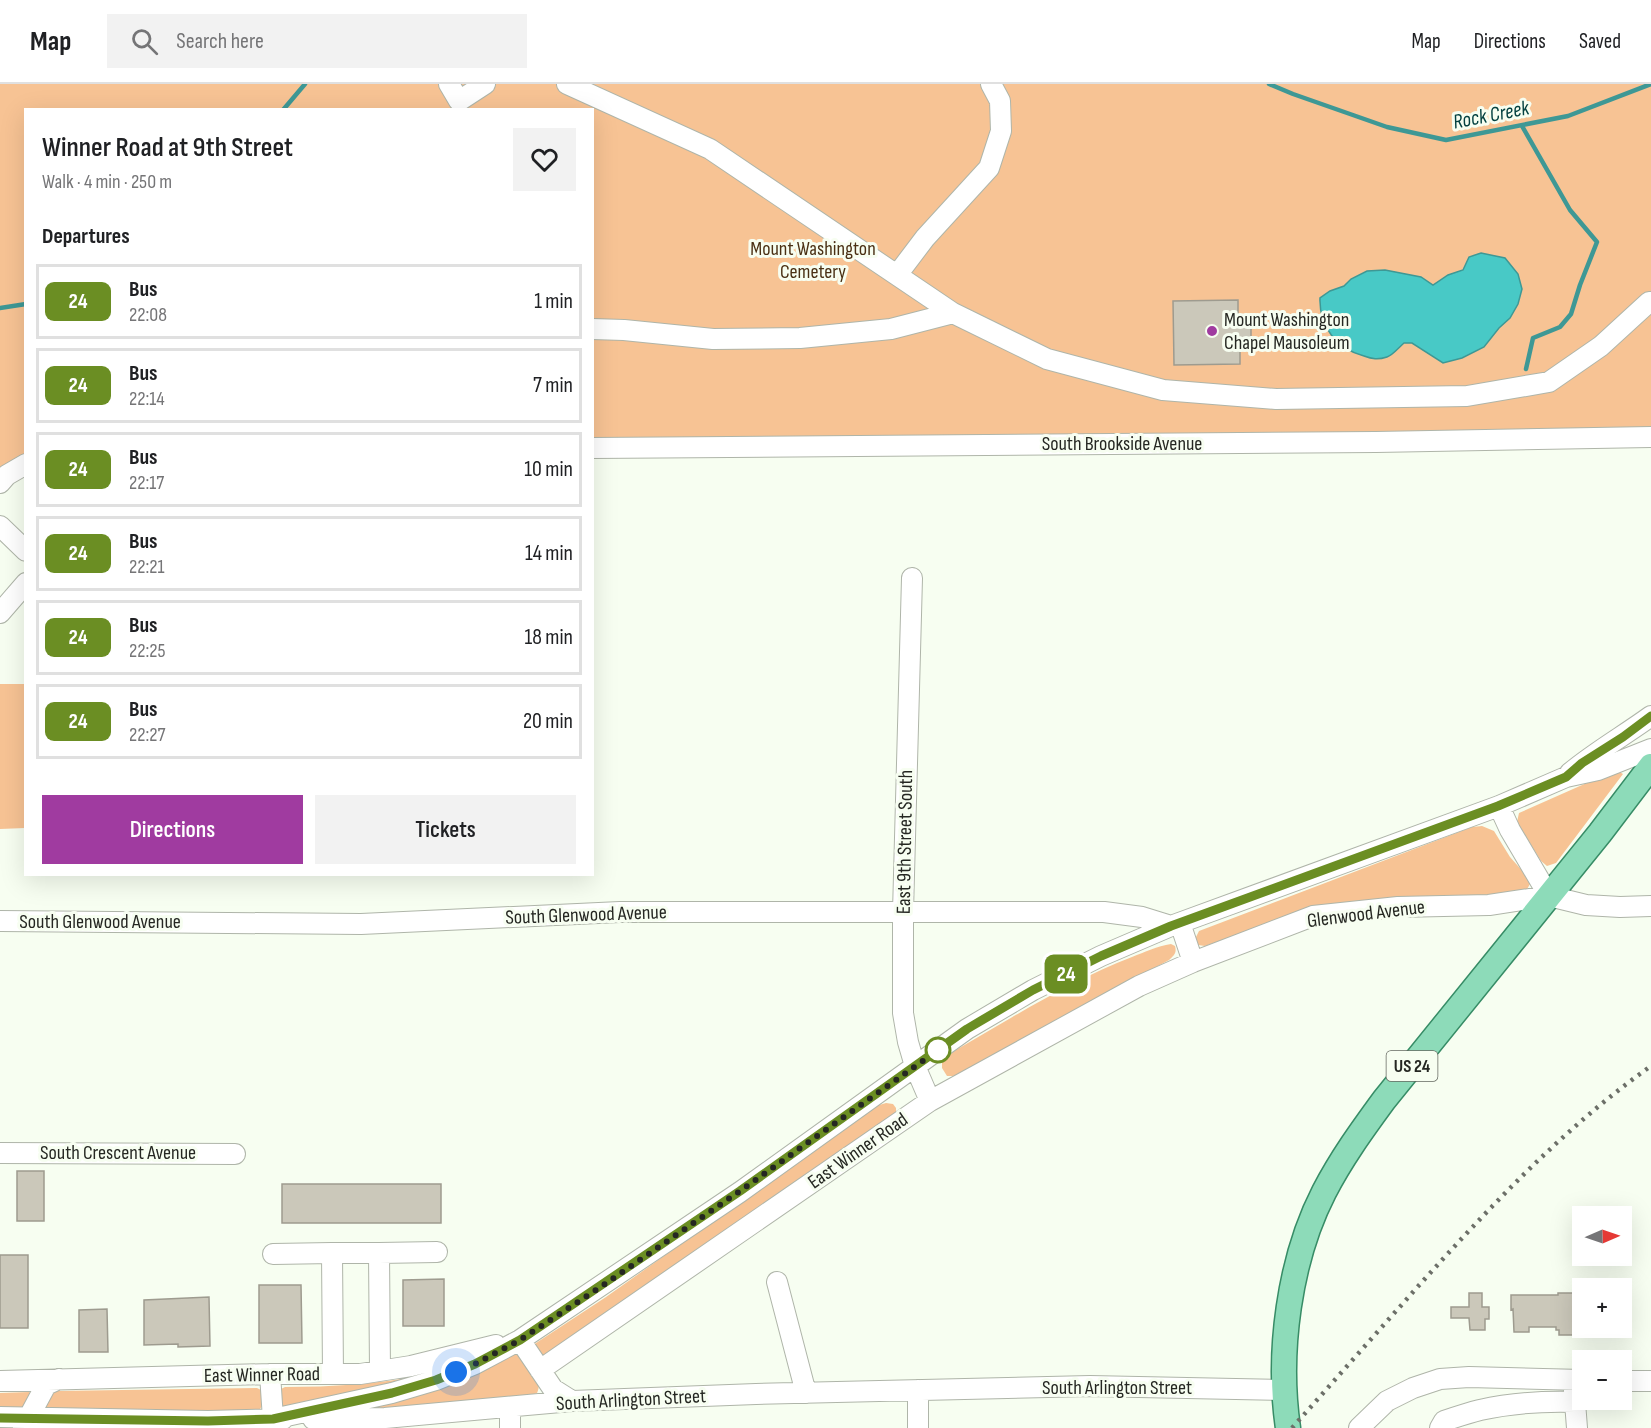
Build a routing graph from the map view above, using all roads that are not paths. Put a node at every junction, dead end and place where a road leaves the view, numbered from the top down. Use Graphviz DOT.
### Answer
graph roads {
  1 [pos="485,84"];
  2 [pos="567,84"];
  3 [pos="991,84"];
  4 [pos="455,98"];
  5 [pos="897,275"];
  6 [pos="1650,301"];
  7 [pos="953,313"];
  8 [pos="594,330"];
  9 [pos="1651,437"];
  10 [pos="594,448"];
  11 [pos="24,465"];
  12 [pos="0,483"];
  13 [pos="0,526"];
  14 [pos="24,549"];
  15 [pos="912,578"];
  16 [pos="24,585"];
  17 [pos="0,613"];
  18 [pos="1651,716"];
  19 [pos="1651,749"];
  20 [pos="1651,766"];
  21 [pos="1566,777"];
  22 [pos="1498,806"];
  23 [pos="1549,896"];
  24 [pos="1651,906"];
  25 [pos="903,912"];
  26 [pos="0,921"];
  27 [pos="1175,925"];
  28 [pos="1193,962"];
  29 [pos="915,1066"];
  30 [pos="930,1101"];
  31 [pos="0,1153"];
  32 [pos="235,1154"];
  33 [pos="436,1252"];
  34 [pos="332,1253"];
  35 [pos="379,1253"];
  36 [pos="273,1254"];
  37 [pos="777,1282"];
  38 [pos="520,1340"];
  39 [pos="380,1370"];
  40 [pos="540,1370"];
  41 [pos="270,1374"];
  42 [pos="333,1374"];
  43 [pos="59,1378"];
  44 [pos="1572,1380"];
  45 [pos="0,1381"];
  46 [pos="1632,1381"];
  47 [pos="1651,1381"];
  48 [pos="918,1390"];
  49 [pos="1274,1390"];
  50 [pos="806,1393"];
  51 [pos="572,1401"];
  52 [pos="1572,1402"];
  53 [pos="510,1407"];
  54 [pos="1576,1410"];
  55 [pos="0,1418"];
  56 [pos="273,1419"];
  57 [pos="25,1424"];
  58 [pos="205,1425"];
  59 [pos="510,1428"];
  60 [pos="918,1428"];
  61 [pos="1288,1428"];
  62 [pos="1359,1428"];
  63 [pos="1440,1428"];
  64 [pos="1577,1428"];
  1 -- 4 [label="street"];
  2 -- 5 [label="street"];
  3 -- 5 [label="street"];
  5 -- 7 [label="street"];
  6 -- 7 [label="street"];
  7 -- 8 [label="street"];
  9 -- 10 [label="street, South Brookside Avenue"];
  11 -- 12 [label="street"];
  13 -- 14 [label="street"];
  15 -- 25 [label="street, East 9th Street South"];
  16 -- 17 [label="street"];
  18 -- 21 [label="street, East Winner Road"];
  19 -- 21 [label="street, East Winner Road"];
  20 -- 23 [label="main road, US 24"];
  21 -- 22 [label="street, East Winner Road"];
  22 -- 23 [label="street"];
  22 -- 27 [label="street, East Winner Road"];
  23 -- 24 [label="street"];
  23 -- 28 [label="street, Glenwood Avenue"];
  23 -- 49 [label="main road, US 24"];
  25 -- 26 [label="street, South Glenwood Avenue"];
  25 -- 27 [label="street, South Glenwood Avenue"];
  25 -- 29 [label="street, East 9th Street South"];
  27 -- 28 [label="street"];
  27 -- 29 [label="street, East Winner Road"];
  28 -- 30 [label="street, East Winner Road"];
  29 -- 30 [label="street, East 9th Street South"];
  29 -- 38 [label="street, East Winner Road"];
  30 -- 40 [label="street, East Winner Road"];
  31 -- 32 [label="street, South Crescent Avenue"];
  33 -- 35 [label="street"];
  34 -- 35 [label="street"];
  34 -- 36 [label="street"];
  34 -- 42 [label="street"];
  35 -- 39 [label="street"];
  37 -- 50 [label="street"];
  38 -- 39 [label="street, East Winner Road"];
  38 -- 40 [label="street"];
  38 -- 56 [label="street, East Winner Road"];
  39 -- 42 [label="street, East Winner Road"];
  40 -- 51 [label="street"];
  41 -- 42 [label="street, East Winner Road"];
  41 -- 43 [label="street, East Winner Road"];
  41 -- 56 [label="street"];
  43 -- 45 [label="street, East Winner Road"];
  43 -- 57 [label="street"];
  44 -- 62 [label="street"];
  46 -- 47 [label="street"];
  48 -- 49 [label="street, South Arlington Street"];
  48 -- 50 [label="street, South Arlington Street"];
  48 -- 60 [label="street"];
  49 -- 61 [label="main road, US 24"];
  50 -- 51 [label="street, South Arlington Street"];
  51 -- 53 [label="street, South Arlington Street"];
  52 -- 63 [label="street"];
  53 -- 56 [label="street, South Arlington Street"];
  53 -- 59 [label="street"];
  54 -- 64 [label="street"];
  55 -- 57 [label="street, South Arlington Street"];
  56 -- 58 [label="street, South Arlington Street"];
  57 -- 58 [label="street, South Arlington Street"];
}
